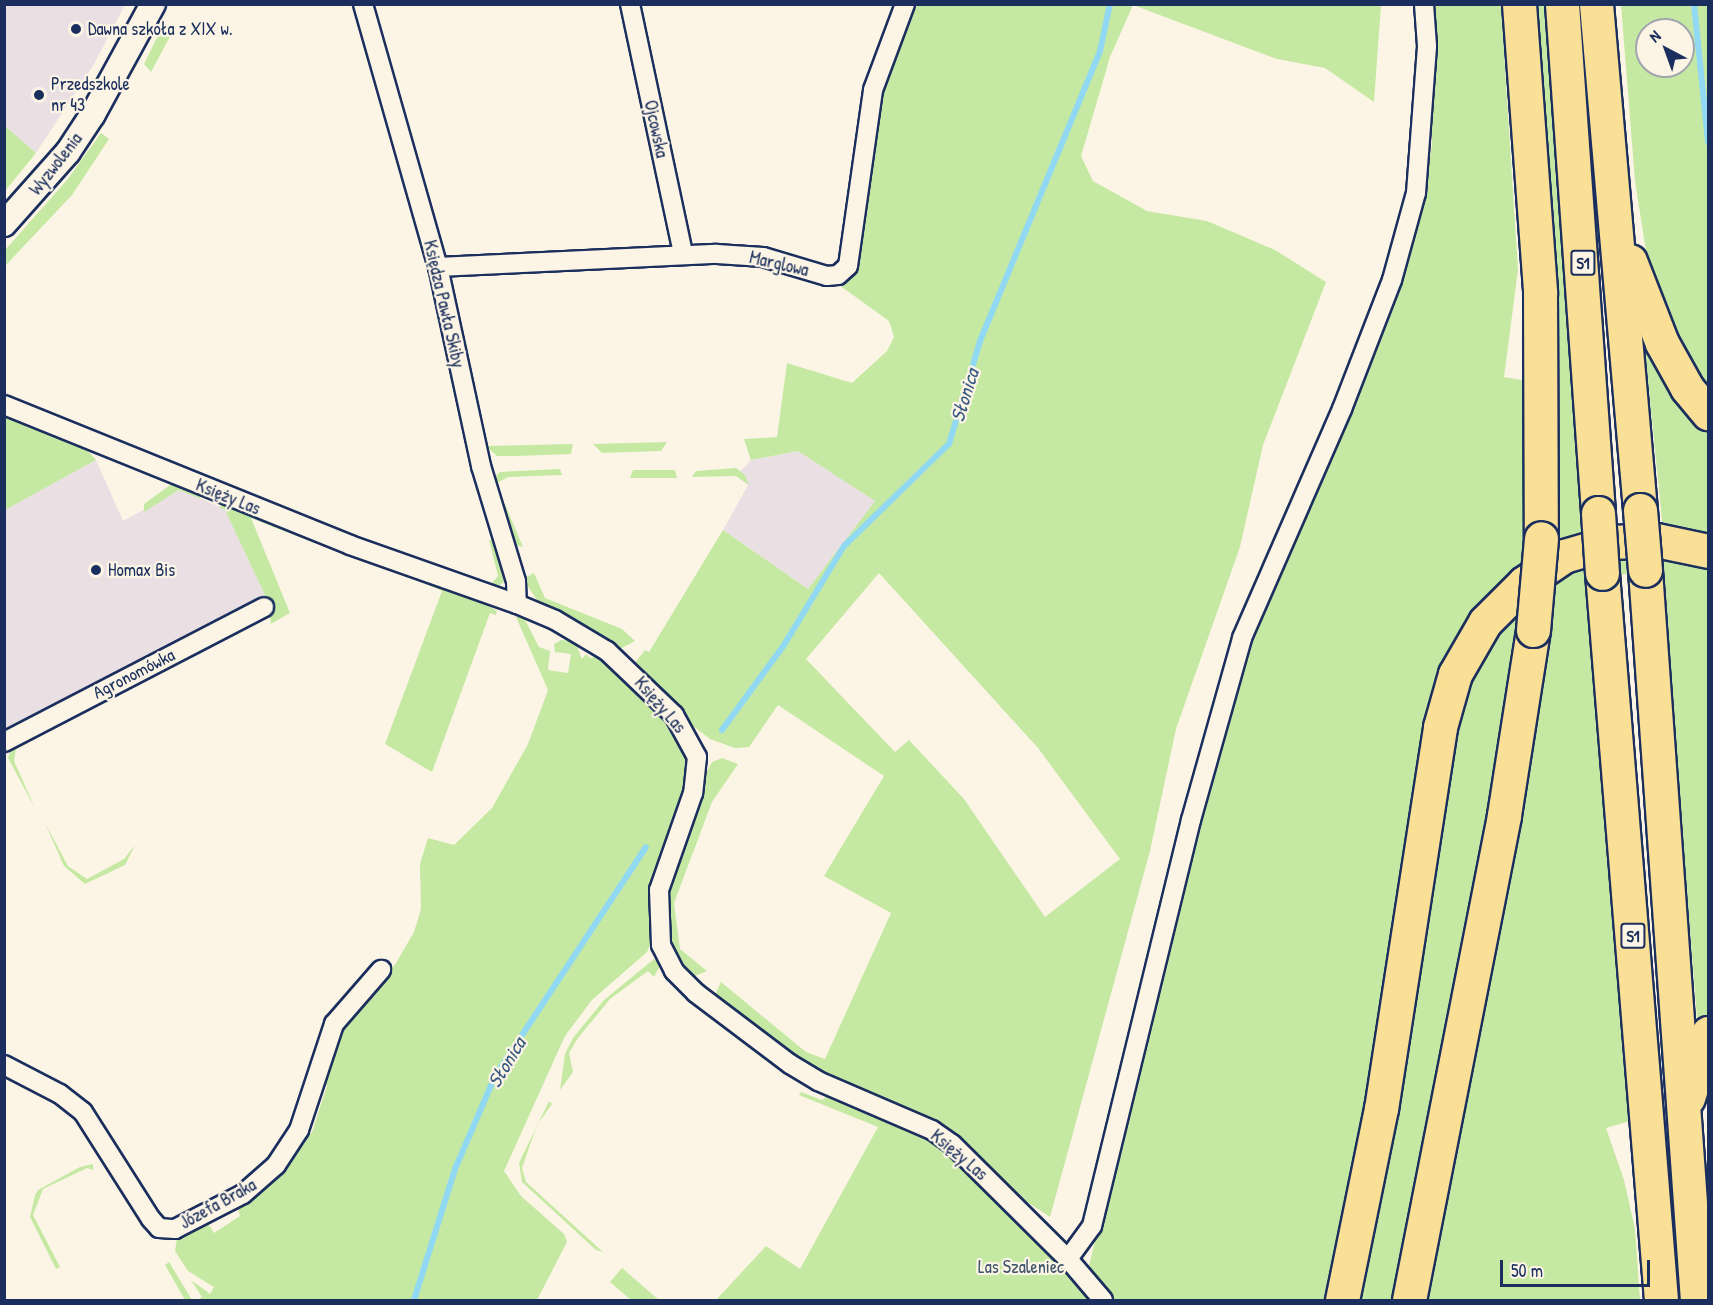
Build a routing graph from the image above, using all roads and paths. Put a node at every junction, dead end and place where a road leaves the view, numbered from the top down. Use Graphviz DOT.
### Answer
graph roads {
  1 [pos="153,4"];
  2 [pos="363,4"];
  3 [pos="630,4"];
  4 [pos="905,4"];
  5 [pos="1424,4"];
  6 [pos="1518,4"];
  7 [pos="1562,4"];
  8 [pos="1596,4"];
  9 [pos="1615,211"];
  10 [pos="4,224"];
  11 [pos="683,254"];
  12 [pos="438,267"];
  13 [pos="4,405"];
  14 [pos="1708,413"];
  15 [pos="1708,551"];
  16 [pos="517,604"];
  17 [pos="264,607"];
  18 [pos="4,742"];
  19 [pos="381,970"];
  20 [pos="1708,1033"];
  21 [pos="4,1065"];
  22 [pos="1683,1114"];
  23 [pos="1068,1259"];
  24 [pos="1103,1300"];
  25 [pos="1342,1300"];
  26 [pos="1409,1300"];
  27 [pos="1661,1300"];
  28 [pos="1697,1300"];
  1 -- 10 [label="street, Wyzwolenia"];
  2 -- 12 [label="street, Księdza Pawła Skiby"];
  3 -- 11 [label="street, Ojcowska"];
  4 -- 11 [label="street, Marglowa"];
  5 -- 23 [label="street"];
  6 -- 26 [label="highway, bridge"];
  7 -- 27 [label="highway, S1, bridge"];
  8 -- 9 [label="highway, S1"];
  9 -- 14 [label="highway"];
  9 -- 22 [label="highway, S1, bridge"];
  11 -- 12 [label="street, Marglowa"];
  12 -- 16 [label="street, Księdza Pawła Skiby"];
  13 -- 16 [label="street, Księży Las"];
  15 -- 25 [label="highway"];
  16 -- 23 [label="street, Księży Las"];
  17 -- 18 [label="street, Agronomówka"];
  19 -- 21 [label="street, Józefa Braka"];
  20 -- 22 [label="highway"];
  22 -- 28 [label="highway, S1"];
  23 -- 24 [label="street, Księży Las"];
}
